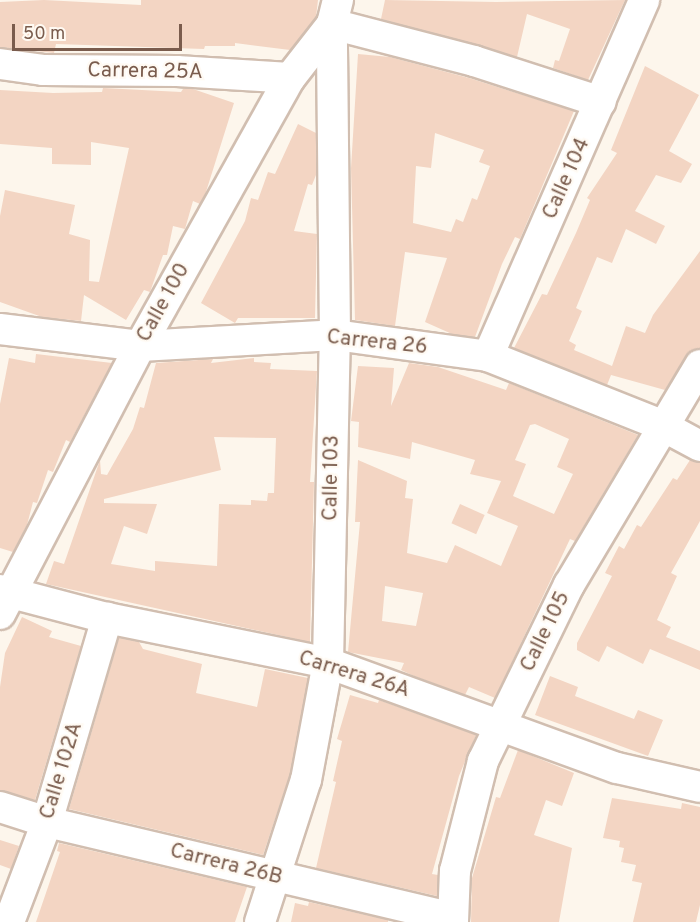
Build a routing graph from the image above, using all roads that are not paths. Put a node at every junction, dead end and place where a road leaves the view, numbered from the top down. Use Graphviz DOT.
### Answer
graph roads {
  1 [pos="644,0"];
  2 [pos="335,12"];
  3 [pos="0,64"];
  4 [pos="290,78"];
  5 [pos="601,102"];
  6 [pos="0,329"];
  7 [pos="334,336"];
  8 [pos="140,346"];
  9 [pos="488,356"];
  10 [pos="700,365"];
  11 [pos="661,425"];
  12 [pos="700,446"];
  13 [pos="4,599"];
  14 [pos="107,618"];
  15 [pos="328,663"];
  16 [pos="502,725"];
  17 [pos="700,787"];
  18 [pos="0,807"];
  19 [pos="47,822"];
  20 [pos="276,878"];
  21 [pos="453,920"];
  22 [pos="9,922"];
  23 [pos="260,922"];
  1 -- 5 [label="street, Calle 104"];
  2 -- 4 [label="street, Calle 100"];
  2 -- 5 [label="street"];
  2 -- 7 [label="street, Calle 103"];
  3 -- 4 [label="street, Carrera 25A"];
  4 -- 8 [label="street, Calle 100"];
  5 -- 9 [label="street, Calle 104"];
  6 -- 8 [label="street, Carrera 26"];
  7 -- 8 [label="street, Carrera 26"];
  7 -- 9 [label="street, Carrera 26"];
  7 -- 15 [label="street, Calle 103"];
  8 -- 13 [label="street, Calle 100"];
  9 -- 11 [label="street, Carrera 26"];
  10 -- 11 [label="street, Calle 105"];
  11 -- 12 [label="street, Carrera 26"];
  11 -- 16 [label="street, Calle 105"];
  13 -- 14 [label="street, Carrera 26A"];
  14 -- 15 [label="street, Carrera 26A"];
  14 -- 19 [label="street, Calle 102A"];
  15 -- 16 [label="street, Carrera 26A"];
  15 -- 20 [label="street, Calle 103"];
  16 -- 17 [label="street, Carrera 26A"];
  16 -- 21 [label="street, Calle 105"];
  18 -- 19 [label="street, Carrera 26B"];
  19 -- 20 [label="street, Carrera 26B"];
  19 -- 22 [label="street, Calle 102A"];
  20 -- 21 [label="street, Carrera 26B"];
  20 -- 23 [label="street, Calle 103"];
}
